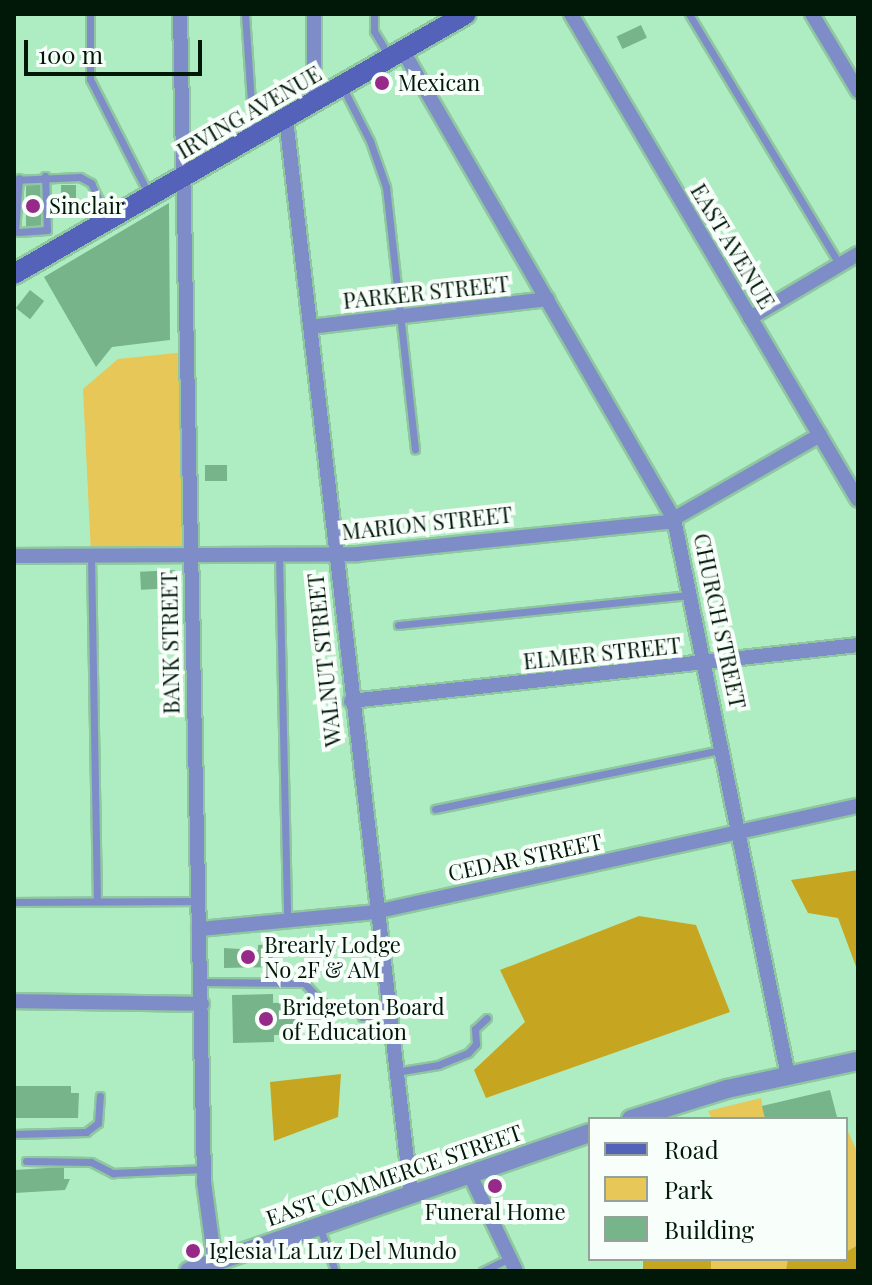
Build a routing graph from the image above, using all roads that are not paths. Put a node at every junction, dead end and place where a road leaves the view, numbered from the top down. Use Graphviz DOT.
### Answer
graph roads {
  1 [pos="90,14"];
  2 [pos="180,14"];
  3 [pos="245,14"];
  4 [pos="314,14"];
  5 [pos="374,14"];
  6 [pos="466,14"];
  7 [pos="571,14"];
  8 [pos="689,14"];
  9 [pos="812,14"];
  10 [pos="396,55"];
  11 [pos="342,86"];
  12 [pos="858,91"];
  13 [pos="314,102"];
  14 [pos="286,119"];
  15 [pos="254,138"];
  16 [pos="45,176"];
  17 [pos="17,179"];
  18 [pos="183,179"];
  19 [pos="150,197"];
  20 [pos="109,221"];
  21 [pos="47,230"];
  22 [pos="16,232"];
  23 [pos="58,249"];
  24 [pos="858,254"];
  25 [pos="840,265"];
  26 [pos="14,274"];
  27 [pos="547,299"];
  28 [pos="404,318"];
  29 [pos="750,318"];
  30 [pos="310,327"];
  31 [pos="820,435"];
  32 [pos="415,449"];
  33 [pos="858,500"];
  34 [pos="674,519"];
  35 [pos="91,554"];
  36 [pos="335,554"];
  37 [pos="191,555"];
  38 [pos="279,555"];
  39 [pos="14,556"];
  40 [pos="693,595"];
  41 [pos="398,625"];
  42 [pos="858,645"];
  43 [pos="707,664"];
  44 [pos="351,701"];
  45 [pos="723,749"];
  46 [pos="858,806"];
  47 [pos="435,809"];
  48 [pos="739,833"];
  49 [pos="97,901"];
  50 [pos="198,901"];
  51 [pos="14,902"];
  52 [pos="375,912"];
  53 [pos="287,920"];
  54 [pos="199,929"];
  55 [pos="200,982"];
  56 [pos="14,1001"];
  57 [pos="323,1003"];
  58 [pos="202,1004"];
  59 [pos="386,1015"];
  60 [pos="362,1017"];
  61 [pos="487,1018"];
  62 [pos="858,1061"];
  63 [pos="393,1072"];
  64 [pos="788,1076"];
  65 [pos="100,1096"];
  66 [pos="638,1117"];
  67 [pos="14,1134"];
  68 [pos="588,1134"];
  69 [pos="26,1161"];
  70 [pos="204,1169"];
  71 [pos="470,1175"];
  72 [pos="411,1195"];
  73 [pos="319,1226"];
  74 [pos="513,1264"];
  75 [pos="214,1267"];
  76 [pos="189,1271"];
  77 [pos="335,1271"];
  78 [pos="483,1271"];
  1 -- 19 [label="lane"];
  2 -- 18 [label="street, BANK STREET"];
  3 -- 15 [label="lane"];
  4 -- 13 [label="street"];
  5 -- 10 [label="lane"];
  6 -- 10 [label="main road, IRVING AVENUE"];
  7 -- 29 [label="street, EAST AVENUE"];
  8 -- 25 [label="lane"];
  9 -- 12 [label="street"];
  10 -- 11 [label="main road, IRVING AVENUE"];
  10 -- 27 [label="street, CHURCH STREET"];
  11 -- 13 [label="main road, IRVING AVENUE"];
  11 -- 28 [label="lane"];
  13 -- 14 [label="main road, IRVING AVENUE"];
  14 -- 15 [label="main road, IRVING AVENUE"];
  14 -- 30 [label="street, WALNUT STREET"];
  15 -- 18 [label="main road, IRVING AVENUE"];
  16 -- 17 [label="lane"];
  16 -- 20 [label="lane"];
  16 -- 21 [label="lane"];
  17 -- 22 [label="lane"];
  18 -- 19 [label="main road, IRVING AVENUE"];
  18 -- 37 [label="street, BANK STREET"];
  19 -- 20 [label="main road, IRVING AVENUE"];
  20 -- 23 [label="main road, IRVING AVENUE"];
  21 -- 22 [label="lane"];
  21 -- 23 [label="lane"];
  23 -- 26 [label="main road, IRVING AVENUE"];
  24 -- 25 [label="street"];
  25 -- 29 [label="street"];
  27 -- 28 [label="street, PARKER STREET"];
  27 -- 34 [label="street, CHURCH STREET"];
  28 -- 30 [label="street, PARKER STREET"];
  28 -- 32 [label="lane"];
  29 -- 31 [label="street, EAST AVENUE"];
  30 -- 36 [label="street, WALNUT STREET"];
  31 -- 33 [label="street, EAST AVENUE"];
  31 -- 34 [label="street, MARION STREET"];
  34 -- 36 [label="street, MARION STREET"];
  34 -- 40 [label="street, CHURCH STREET"];
  35 -- 37 [label="street, MARION STREET"];
  35 -- 39 [label="street, MARION STREET"];
  35 -- 49 [label="lane"];
  36 -- 38 [label="street, MARION STREET"];
  36 -- 44 [label="street, WALNUT STREET"];
  37 -- 38 [label="street, MARION STREET"];
  37 -- 50 [label="street, BANK STREET"];
  38 -- 53 [label="lane"];
  40 -- 41 [label="lane"];
  40 -- 43 [label="street, CHURCH STREET"];
  42 -- 43 [label="street, ELMER STREET"];
  43 -- 44 [label="street, ELMER STREET"];
  43 -- 45 [label="street, CHURCH STREET"];
  44 -- 52 [label="street, WALNUT STREET"];
  45 -- 47 [label="lane"];
  45 -- 48 [label="street, CHURCH STREET"];
  46 -- 48 [label="street, CEDAR STREET"];
  48 -- 52 [label="street, CEDAR STREET"];
  48 -- 64 [label="street, CHURCH STREET"];
  49 -- 50 [label="lane"];
  49 -- 51 [label="lane"];
  50 -- 54 [label="street, BANK STREET"];
  52 -- 53 [label="street, CEDAR STREET"];
  52 -- 59 [label="street, WALNUT STREET"];
  53 -- 54 [label="street, CEDAR STREET"];
  54 -- 55 [label="street, BANK STREET"];
  55 -- 57 [label="lane"];
  55 -- 58 [label="street, BANK STREET"];
  56 -- 58 [label="street"];
  58 -- 70 [label="street, BANK STREET"];
  59 -- 60 [label="lane"];
  59 -- 63 [label="street, WALNUT STREET"];
  61 -- 63 [label="lane"];
  62 -- 64 [label="street"];
  63 -- 72 [label="street, WALNUT STREET"];
  64 -- 66 [label="street"];
  65 -- 67 [label="lane"];
  68 -- 71 [label="street, EAST COMMERCE STREET"];
  69 -- 70 [label="lane"];
  70 -- 75 [label="street, BANK STREET"];
  71 -- 72 [label="street, EAST COMMERCE STREET"];
  71 -- 74 [label="street"];
  72 -- 73 [label="street, EAST COMMERCE STREET"];
  73 -- 75 [label="street, EAST COMMERCE STREET"];
  73 -- 77 [label="lane"];
  74 -- 78 [label="lane"];
  75 -- 76 [label="street, EAST COMMERCE STREET"];
}
